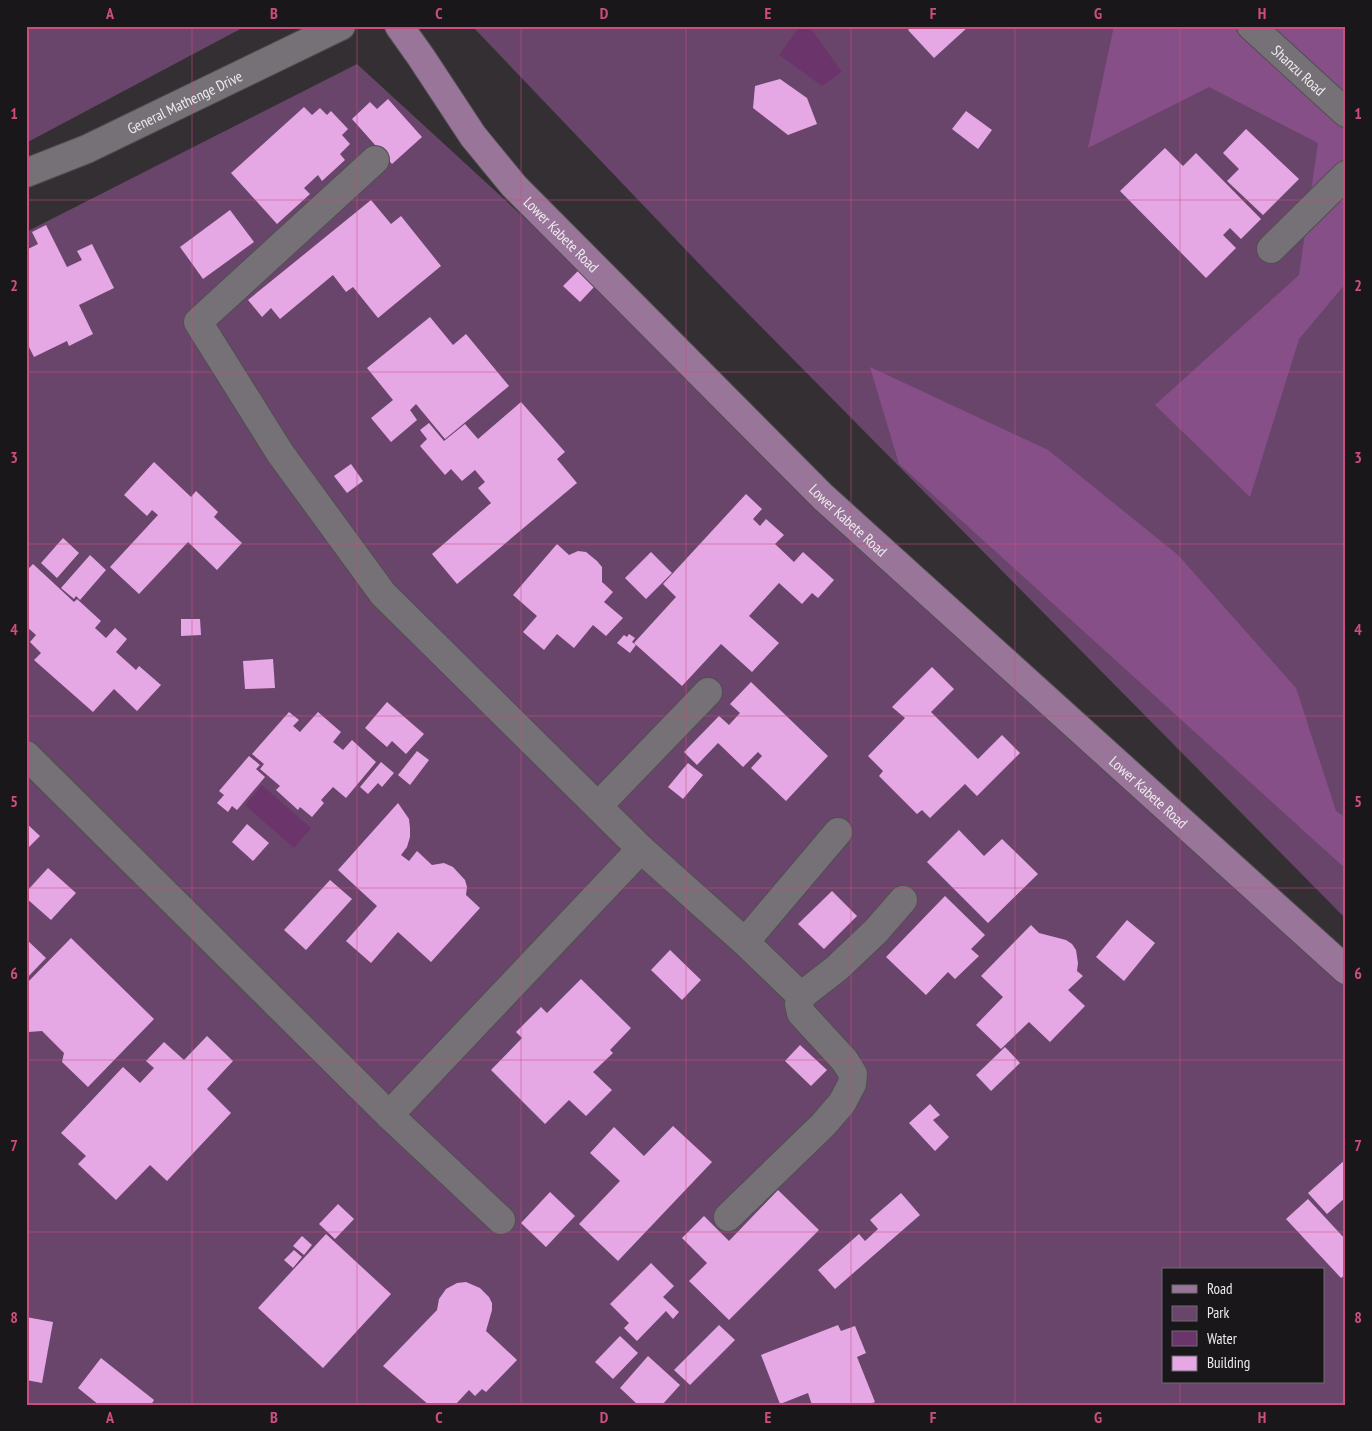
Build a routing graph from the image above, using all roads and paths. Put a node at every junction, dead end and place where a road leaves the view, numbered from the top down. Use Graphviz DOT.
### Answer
graph roads {
  1 [pos="341,26"];
  2 [pos="399,26"];
  3 [pos="1251,26"];
  4 [pos="1346,113"];
  5 [pos="376,160"];
  6 [pos="26,173"];
  7 [pos="1346,175"];
  8 [pos="1271,249"];
  9 [pos="708,692"];
  10 [pos="26,755"];
  11 [pos="598,806"];
  12 [pos="838,832"];
  13 [pos="641,849"];
  14 [pos="903,900"];
  15 [pos="745,942"];
  16 [pos="1346,970"];
  17 [pos="807,991"];
  18 [pos="389,1115"];
  19 [pos="728,1217"];
  20 [pos="500,1220"];
  1 -- 6 [label="street, General Mathenge Drive"];
  2 -- 16 [label="main road, Lower Kabete Road"];
  3 -- 4 [label="street, Shanzu Road"];
  5 -- 11 [label="street"];
  7 -- 8 [label="street"];
  9 -- 11 [label="street"];
  10 -- 18 [label="street"];
  11 -- 13 [label="street"];
  12 -- 15 [label="street"];
  13 -- 15 [label="street"];
  13 -- 18 [label="street"];
  14 -- 17 [label="street"];
  15 -- 17 [label="street"];
  17 -- 19 [label="street"];
  18 -- 20 [label="street"];
}
